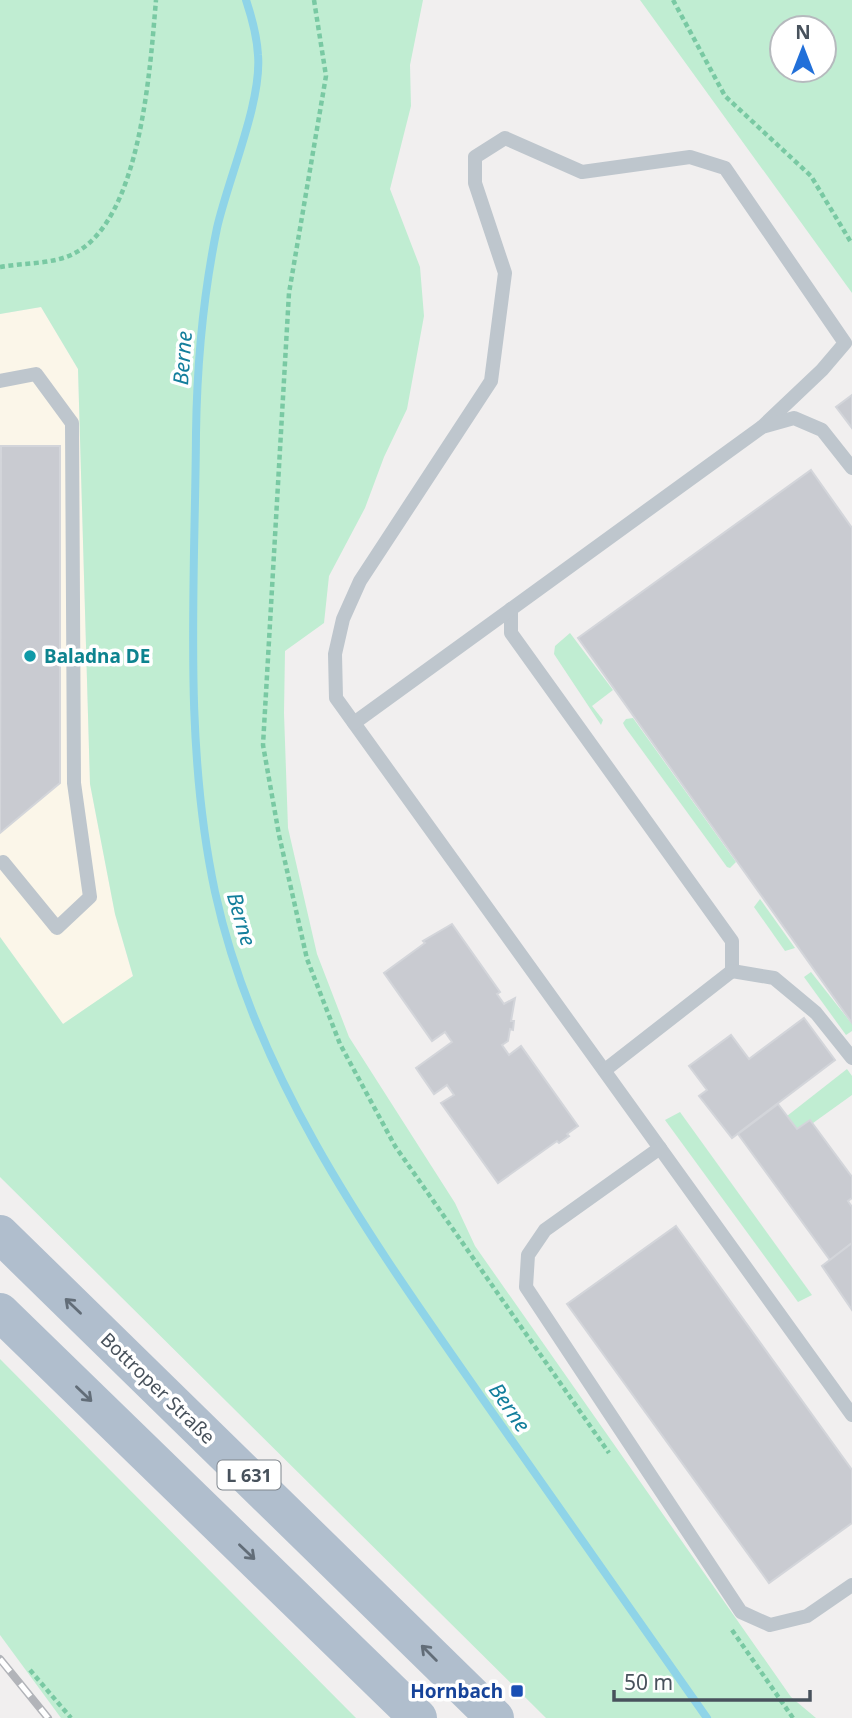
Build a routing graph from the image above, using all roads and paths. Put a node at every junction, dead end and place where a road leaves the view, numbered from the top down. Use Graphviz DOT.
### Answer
graph roads {
  1 [pos="156,0"];
  2 [pos="314,0"];
  3 [pos="673,0"];
  4 [pos="852,244"];
  5 [pos="0,267"];
  6 [pos="0,381"];
  7 [pos="762,427"];
  8 [pos="852,468"];
  9 [pos="511,610"];
  10 [pos="354,723"];
  11 [pos="3,862"];
  12 [pos="732,971"];
  13 [pos="852,1058"];
  14 [pos="606,1070"];
  15 [pos="660,1148"];
  16 [pos="0,1234"];
  17 [pos="0,1312"];
  18 [pos="852,1415"];
  19 [pos="610,1455"];
  20 [pos="852,1585"];
  21 [pos="730,1626"];
  22 [pos="30,1670"];
  23 [pos="71,1718"];
  24 [pos="418,1718"];
  25 [pos="495,1718"];
  26 [pos="793,1718"];
  1 -- 5 [label="path"];
  2 -- 19 [label="path"];
  3 -- 4 [label="path"];
  6 -- 11 [label="lane"];
  7 -- 8 [label="lane"];
  7 -- 9 [label="lane"];
  7 -- 10 [label="lane"];
  9 -- 10 [label="lane"];
  9 -- 12 [label="lane"];
  10 -- 14 [label="lane"];
  12 -- 13 [label="lane"];
  12 -- 14 [label="lane"];
  14 -- 15 [label="lane"];
  15 -- 18 [label="lane"];
  15 -- 20 [label="lane"];
  25 -- 16 [label="main road, Bottroper Straße / L 631, one-way"];
  17 -- 24 [label="main road, L 631, one-way"];
  21 -- 26 [label="path"];
  22 -- 23 [label="path"];
}
